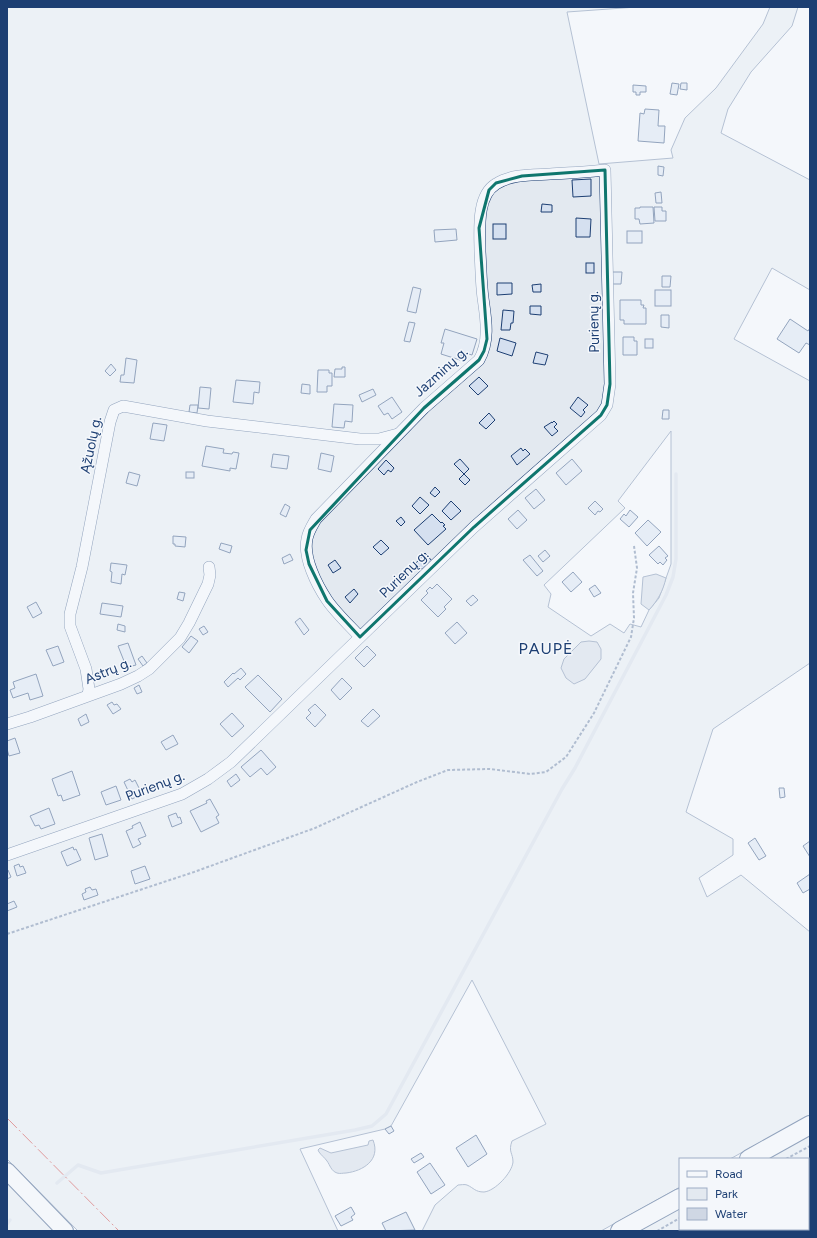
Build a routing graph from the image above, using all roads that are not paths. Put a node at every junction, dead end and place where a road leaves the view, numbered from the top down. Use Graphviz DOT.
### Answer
graph roads {
  1 [pos="605,170"];
  2 [pos="398,434"];
  3 [pos="209,566"];
  4 [pos="360,637"];
  5 [pos="88,695"];
  6 [pos="7,724"];
  7 [pos="7,855"];
  8 [pos="810,1125"];
  9 [pos="752,1158"];
  10 [pos="7,1171"];
  11 [pos="679,1199"];
  12 [pos="65,1231"];
  13 [pos="620,1231"];
  1 -- 2 [label="street, Jazminų g."];
  1 -- 4 [label="street, Purienų g."];
  2 -- 4 [label="street, Jazminų g."];
  2 -- 5 [label="street, Ąžuolų g."];
  3 -- 5 [label="street, Astrų g."];
  4 -- 7 [label="street, Purienų g."];
  5 -- 6 [label="street, Astrų g."];
  8 -- 9 [label="main road"];
  10 -- 12 [label="main road"];
  11 -- 13 [label="main road"];
}
